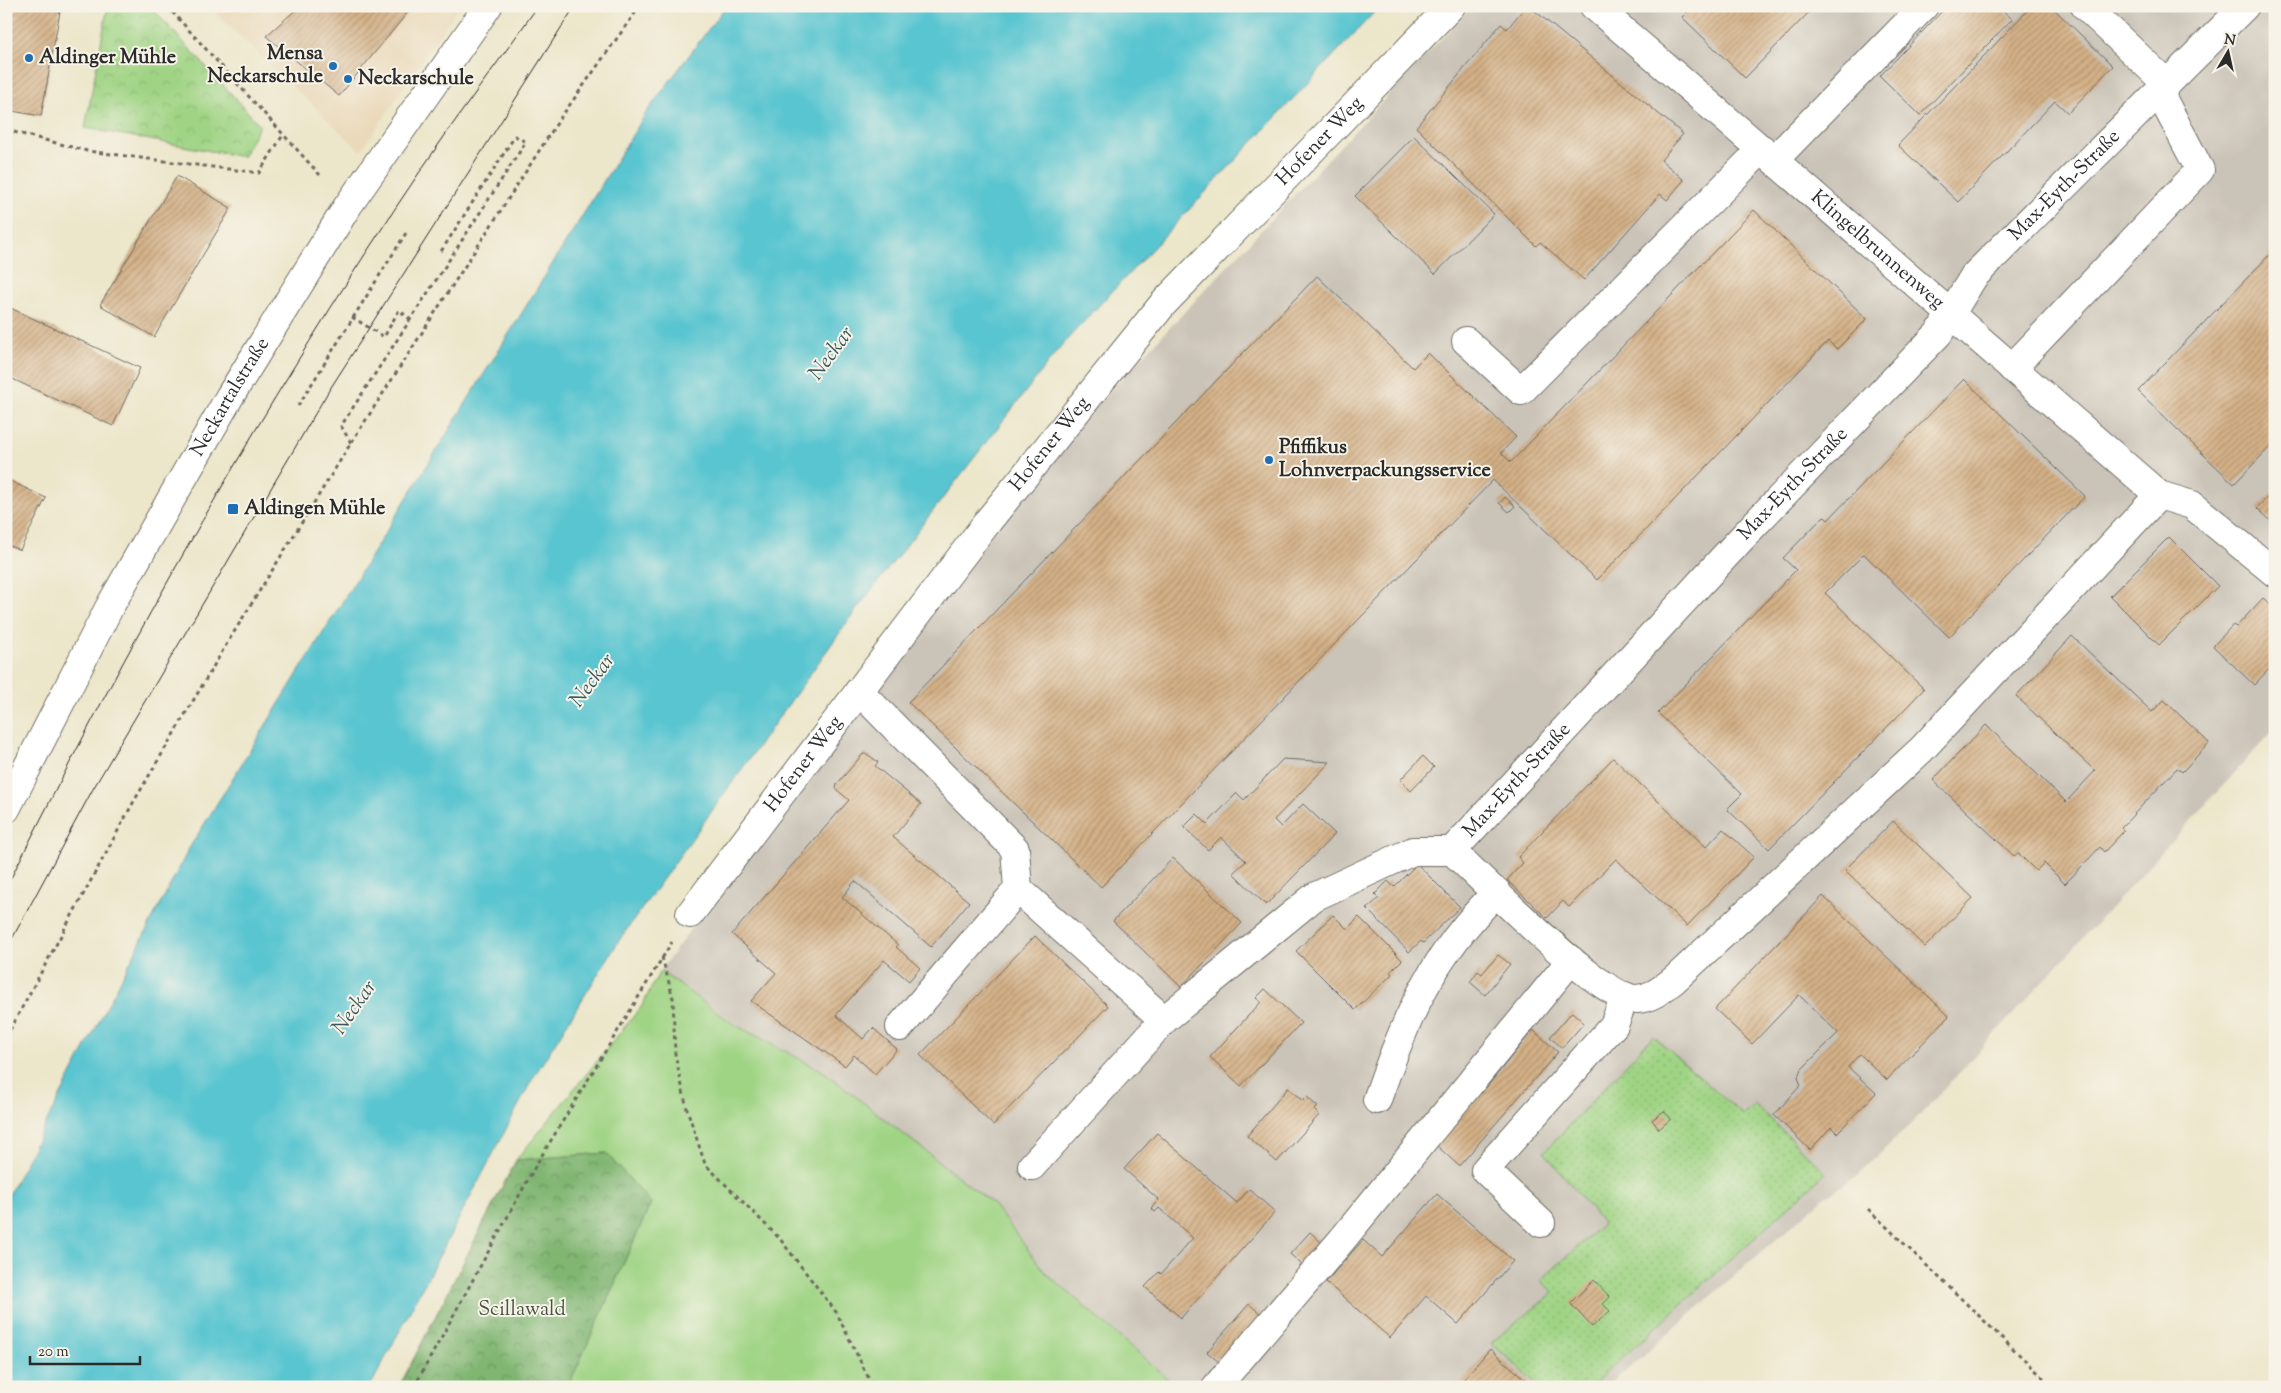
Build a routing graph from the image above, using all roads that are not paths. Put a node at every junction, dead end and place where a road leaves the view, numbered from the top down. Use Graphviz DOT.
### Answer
graph roads {
  1 [pos="488,6"];
  2 [pos="1451,6"];
  3 [pos="1594,6"];
  4 [pos="1924,6"];
  5 [pos="2085,6"];
  6 [pos="2245,6"];
  7 [pos="2163,88"];
  8 [pos="1768,154"];
  9 [pos="1951,316"];
  10 [pos="1466,341"];
  11 [pos="2012,368"];
  12 [pos="2159,494"];
  13 [pos="2275,573"];
  14 [pos="859,691"];
  15 [pos="6,809"];
  16 [pos="1452,851"];
  17 [pos="1018,889"];
  18 [pos="1497,892"];
  19 [pos="690,914"];
  20 [pos="1570,960"];
  21 [pos="1625,996"];
  22 [pos="1164,1020"];
  23 [pos="900,1027"];
  24 [pos="1377,1100"];
  25 [pos="1032,1166"];
  26 [pos="1541,1223"];
  27 [pos="1216,1387"];
  1 -- 15 [label="street, Neckartalstraße"];
  2 -- 14 [label="street, Hofener Weg"];
  3 -- 8 [label="street, Klingelbrunnenweg"];
  4 -- 8 [label="street"];
  5 -- 7 [label="street"];
  6 -- 7 [label="street, Max-Eyth-Straße"];
  7 -- 9 [label="street, Max-Eyth-Straße"];
  7 -- 11 [label="street"];
  8 -- 9 [label="street, Klingelbrunnenweg"];
  8 -- 10 [label="street"];
  9 -- 11 [label="street, Klingelbrunnenweg"];
  9 -- 16 [label="street, Max-Eyth-Straße"];
  11 -- 12 [label="street, Klingelbrunnenweg"];
  12 -- 13 [label="street"];
  12 -- 21 [label="street, Max-Eyth-Straße"];
  14 -- 17 [label="street"];
  14 -- 19 [label="street, Hofener Weg"];
  16 -- 18 [label="street, Max-Eyth-Straße"];
  16 -- 22 [label="street"];
  17 -- 22 [label="street"];
  17 -- 23 [label="street"];
  18 -- 20 [label="street, Max-Eyth-Straße"];
  18 -- 24 [label="street"];
  20 -- 21 [label="street, Max-Eyth-Straße"];
  20 -- 27 [label="street"];
  21 -- 26 [label="street"];
  22 -- 25 [label="street"];
}
